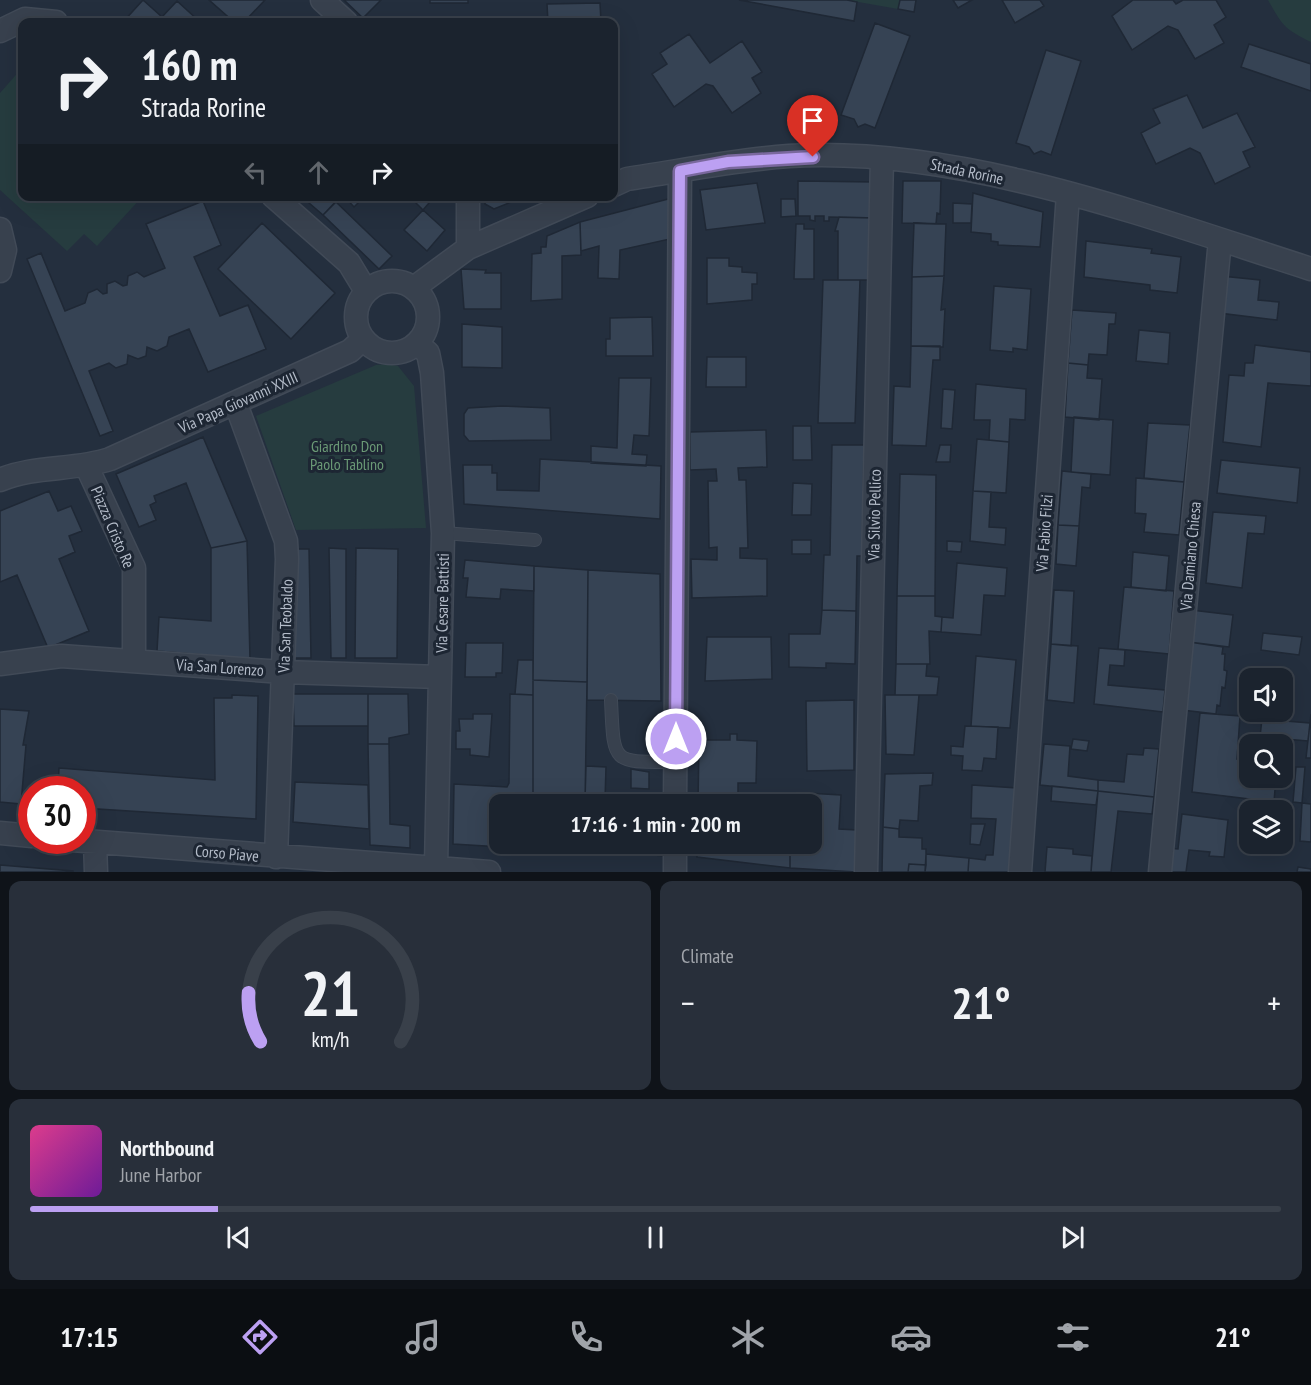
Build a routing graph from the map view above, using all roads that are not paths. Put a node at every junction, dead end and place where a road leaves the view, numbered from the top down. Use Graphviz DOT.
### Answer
graph roads {
  1 [pos="322,0"];
  2 [pos="342,18"];
  3 [pos="18,23"];
  4 [pos="0,31"];
  5 [pos="882,158"];
  6 [pos="680,171"];
  7 [pos="618,183"];
  8 [pos="1068,194"];
  9 [pos="279,201"];
  10 [pos="468,201"];
  11 [pos="576,201"];
  12 [pos="1220,240"];
  13 [pos="468,248"];
  14 [pos="1311,269"];
  15 [pos="415,287"];
  16 [pos="366,291"];
  17 [pos="363,339"];
  18 [pos="417,344"];
  19 [pos="236,404"];
  20 [pos="110,459"];
  21 [pos="87,466"];
  22 [pos="0,480"];
  23 [pos="443,536"];
  24 [pos="535,540"];
  25 [pos="134,661"];
  26 [pos="0,664"];
  27 [pos="283,672"];
  28 [pos="440,677"];
  29 [pos="611,700"];
  30 [pos="676,762"];
  31 [pos="675,794"];
  32 [pos="0,834"];
  33 [pos="18,835"];
  34 [pos="96,842"];
  35 [pos="95,854"];
  36 [pos="675,854"];
  37 [pos="276,857"];
  38 [pos="323,864"];
  39 [pos="436,867"];
  40 [pos="96,872"];
  41 [pos="489,872"];
  42 [pos="675,872"];
  43 [pos="866,872"];
  44 [pos="1020,872"];
  45 [pos="1160,872"];
  1 -- 2 [label="street"];
  3 -- 4 [label="street"];
  5 -- 6 [label="street, Strada Rorine"];
  5 -- 8 [label="street, Strada Rorine"];
  5 -- 43 [label="street, Via Silvio Pellico"];
  6 -- 7 [label="street, Strada Rorine"];
  6 -- 30 [label="street"];
  8 -- 12 [label="street, Strada Rorine"];
  8 -- 44 [label="street, Via Fabio Filzi"];
  9 -- 16 [label="street"];
  10 -- 13 [label="street"];
  11 -- 13 [label="street"];
  12 -- 14 [label="street, Strada Rorine"];
  12 -- 45 [label="street, Via Damiano Chiesa"];
  13 -- 15 [label="street"];
  15 -- 16 [label="street"];
  15 -- 18 [label="street"];
  16 -- 17 [label="street"];
  17 -- 18 [label="street"];
  17 -- 19 [label="street, Via Papa Giovanni XXIII"];
  18 -- 23 [label="street, Via Cesare Battisti"];
  19 -- 20 [label="street, Via Papa Giovanni XXIII"];
  19 -- 27 [label="street, Via San Teobaldo"];
  20 -- 21 [label="street, Piazza Cristo Re"];
  21 -- 22 [label="street, Piazza Cristo Re"];
  21 -- 25 [label="street, Piazza Cristo Re"];
  23 -- 24 [label="lane"];
  23 -- 28 [label="street, Via Cesare Battisti"];
  25 -- 26 [label="street, Via San Lorenzo"];
  25 -- 27 [label="street, Via San Lorenzo"];
  27 -- 28 [label="street, Via San Lorenzo"];
  27 -- 37 [label="street, Via San Teobaldo"];
  28 -- 39 [label="street, Via Cesare Battisti"];
  29 -- 30 [label="lane"];
  30 -- 31 [label="street"];
  32 -- 33 [label="street"];
  34 -- 37 [label="street, Corso Piave"];
  35 -- 40 [label="street"];
  36 -- 42 [label="street"];
  37 -- 38 [label="street, Corso Piave"];
  38 -- 39 [label="street, Corso Piave"];
  39 -- 41 [label="street, Corso Piave"];
}
